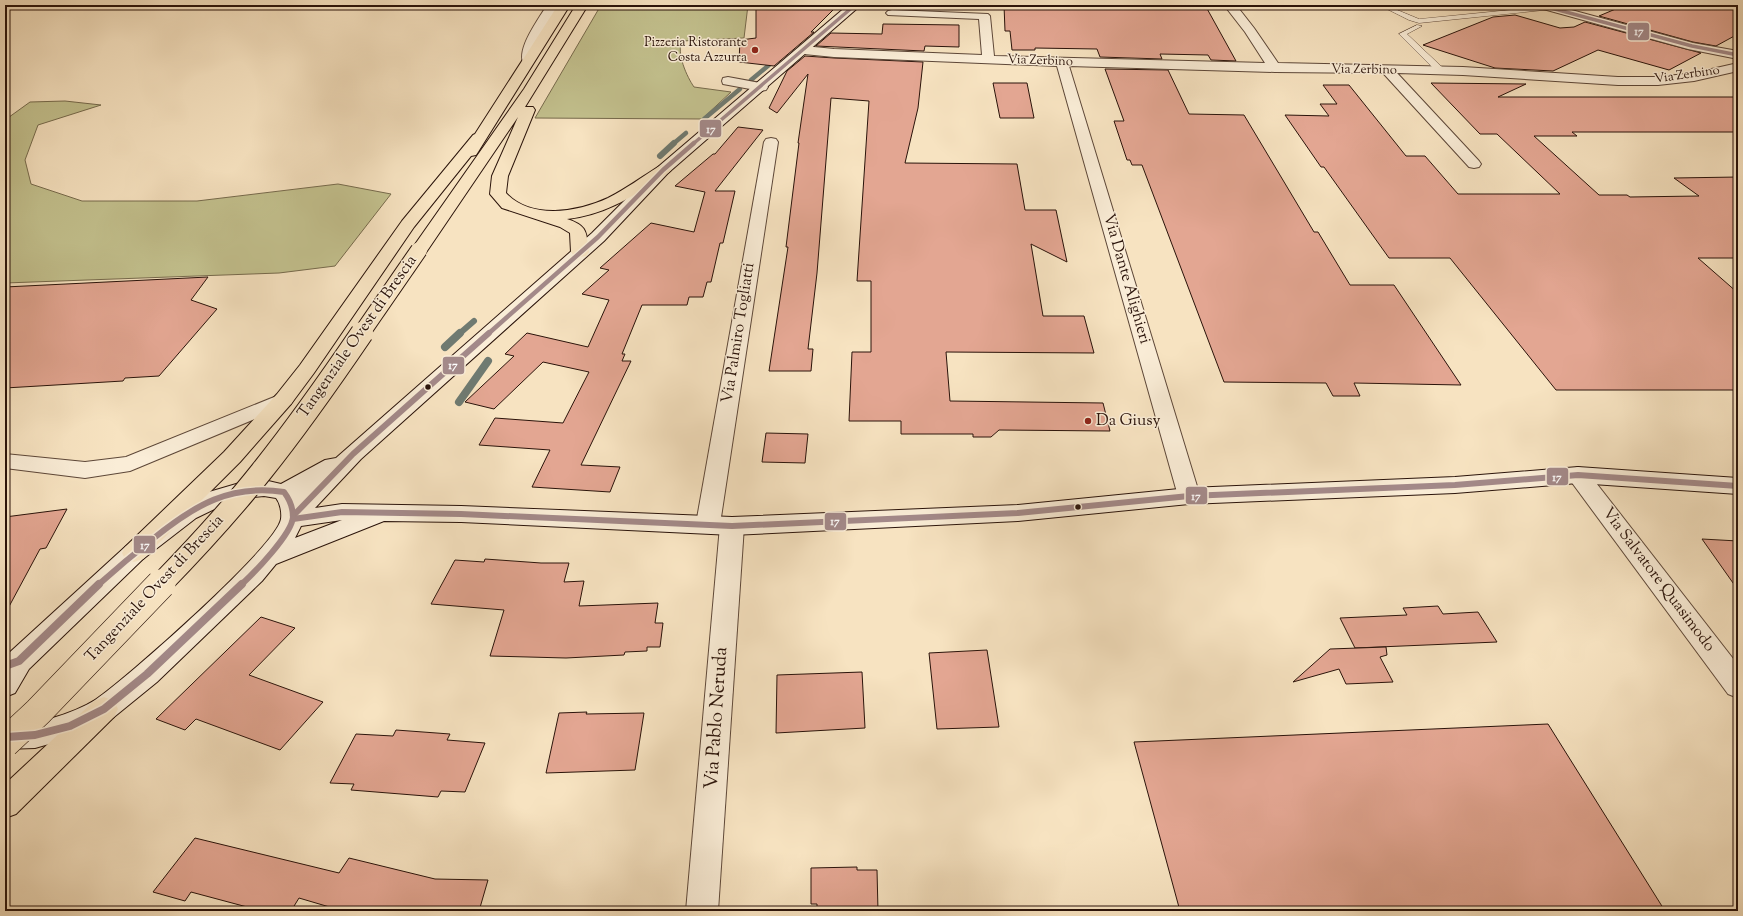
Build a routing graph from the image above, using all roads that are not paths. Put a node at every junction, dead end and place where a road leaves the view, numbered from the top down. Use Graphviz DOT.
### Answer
graph roads {
  1 [pos="553,5"];
  2 [pos="564,5"];
  3 [pos="582,5"];
  4 [pos="855,5"];
  5 [pos="1230,5"];
  6 [pos="1540,5"];
  7 [pos="1388,8"];
  8 [pos="1552,8"];
  9 [pos="892,13"];
  10 [pos="1419,26"];
  11 [pos="804,50"];
  12 [pos="1738,55"];
  13 [pos="988,59"];
  14 [pos="528,61"];
  15 [pos="1062,62"];
  16 [pos="1738,67"];
  17 [pos="1275,68"];
  18 [pos="1388,71"];
  19 [pos="1441,71"];
  20 [pos="728,81"];
  21 [pos="761,86"];
  22 [pos="530,90"];
  23 [pos="478,138"];
  24 [pos="771,142"];
  25 [pos="1474,164"];
  26 [pos="663,170"];
  27 [pos="544,217"];
  28 [pos="419,250"];
  29 [pos="580,252"];
  30 [pos="284,399"];
  31 [pos="353,454"];
  32 [pos="5,461"];
  33 [pos="1578,475"];
  34 [pos="1738,486"];
  35 [pos="284,492"];
  36 [pos="1189,496"];
  37 [pos="385,512"];
  38 [pos="293,517"];
  39 [pos="720,525"];
  40 [pos="134,553"];
  41 [pos="267,558"];
  42 [pos="12,664"];
  43 [pos="5,685"];
  44 [pos="1738,686"];
  45 [pos="104,709"];
  46 [pos="5,735"];
  47 [pos="5,743"];
  48 [pos="5,804"];
  49 [pos="702,911"];
  1 -- 14 [label="street"];
  2 -- 14 [label="main road, Tangenziale Ovest di Brescia"];
  3 -- 22 [label="main road, Tangenziale Ovest di Brescia"];
  4 -- 11 [label="street"];
  5 -- 17 [label="street"];
  6 -- 8 [label="street"];
  7 -- 8 [label="lane"];
  8 -- 12 [label="street"];
  9 -- 13 [label="street, Via Zerbino"];
  10 -- 19 [label="lane"];
  11 -- 13 [label="street, Via Zerbino"];
  11 -- 21 [label="street"];
  13 -- 15 [label="street, Via Zerbino"];
  14 -- 23 [label="main road, Tangenziale Ovest di Brescia"];
  15 -- 17 [label="street, Via Zerbino"];
  15 -- 36 [label="street, Via Dante Alighieri"];
  16 -- 19 [label="street, Via Zerbino"];
  17 -- 18 [label="street, Via Zerbino"];
  18 -- 19 [label="street, Via Zerbino"];
  18 -- 25 [label="street"];
  20 -- 21 [label="street"];
  21 -- 26 [label="street"];
  22 -- 27 [label="main road"];
  22 -- 28 [label="main road, Tangenziale Ovest di Brescia"];
  23 -- 28 [label="main road, Tangenziale Ovest di Brescia"];
  23 -- 30 [label="main road"];
  24 -- 39 [label="street, Via Palmiro Togliatti"];
  26 -- 27 [label="main road"];
  26 -- 29 [label="street"];
  27 -- 29 [label="main road"];
  28 -- 47 [label="main road, Tangenziale Ovest di Brescia, bridge"];
  29 -- 31 [label="street"];
  30 -- 32 [label="street"];
  30 -- 40 [label="main road"];
  31 -- 35 [label="street"];
  31 -- 38 [label="street"];
  33 -- 34 [label="street"];
  33 -- 36 [label="street"];
  33 -- 44 [label="street, Via Salvatore Quasimodo"];
  35 -- 38 [label="street"];
  35 -- 40 [label="street"];
  36 -- 39 [label="street"];
  37 -- 38 [label="street"];
  37 -- 39 [label="street"];
  37 -- 41 [label="street"];
  38 -- 41 [label="street"];
  39 -- 49 [label="street, Via Pablo Neruda"];
  40 -- 42 [label="street"];
  41 -- 45 [label="street"];
  42 -- 43 [label="street"];
  45 -- 46 [label="street"];
  45 -- 48 [label="main road"];
}
